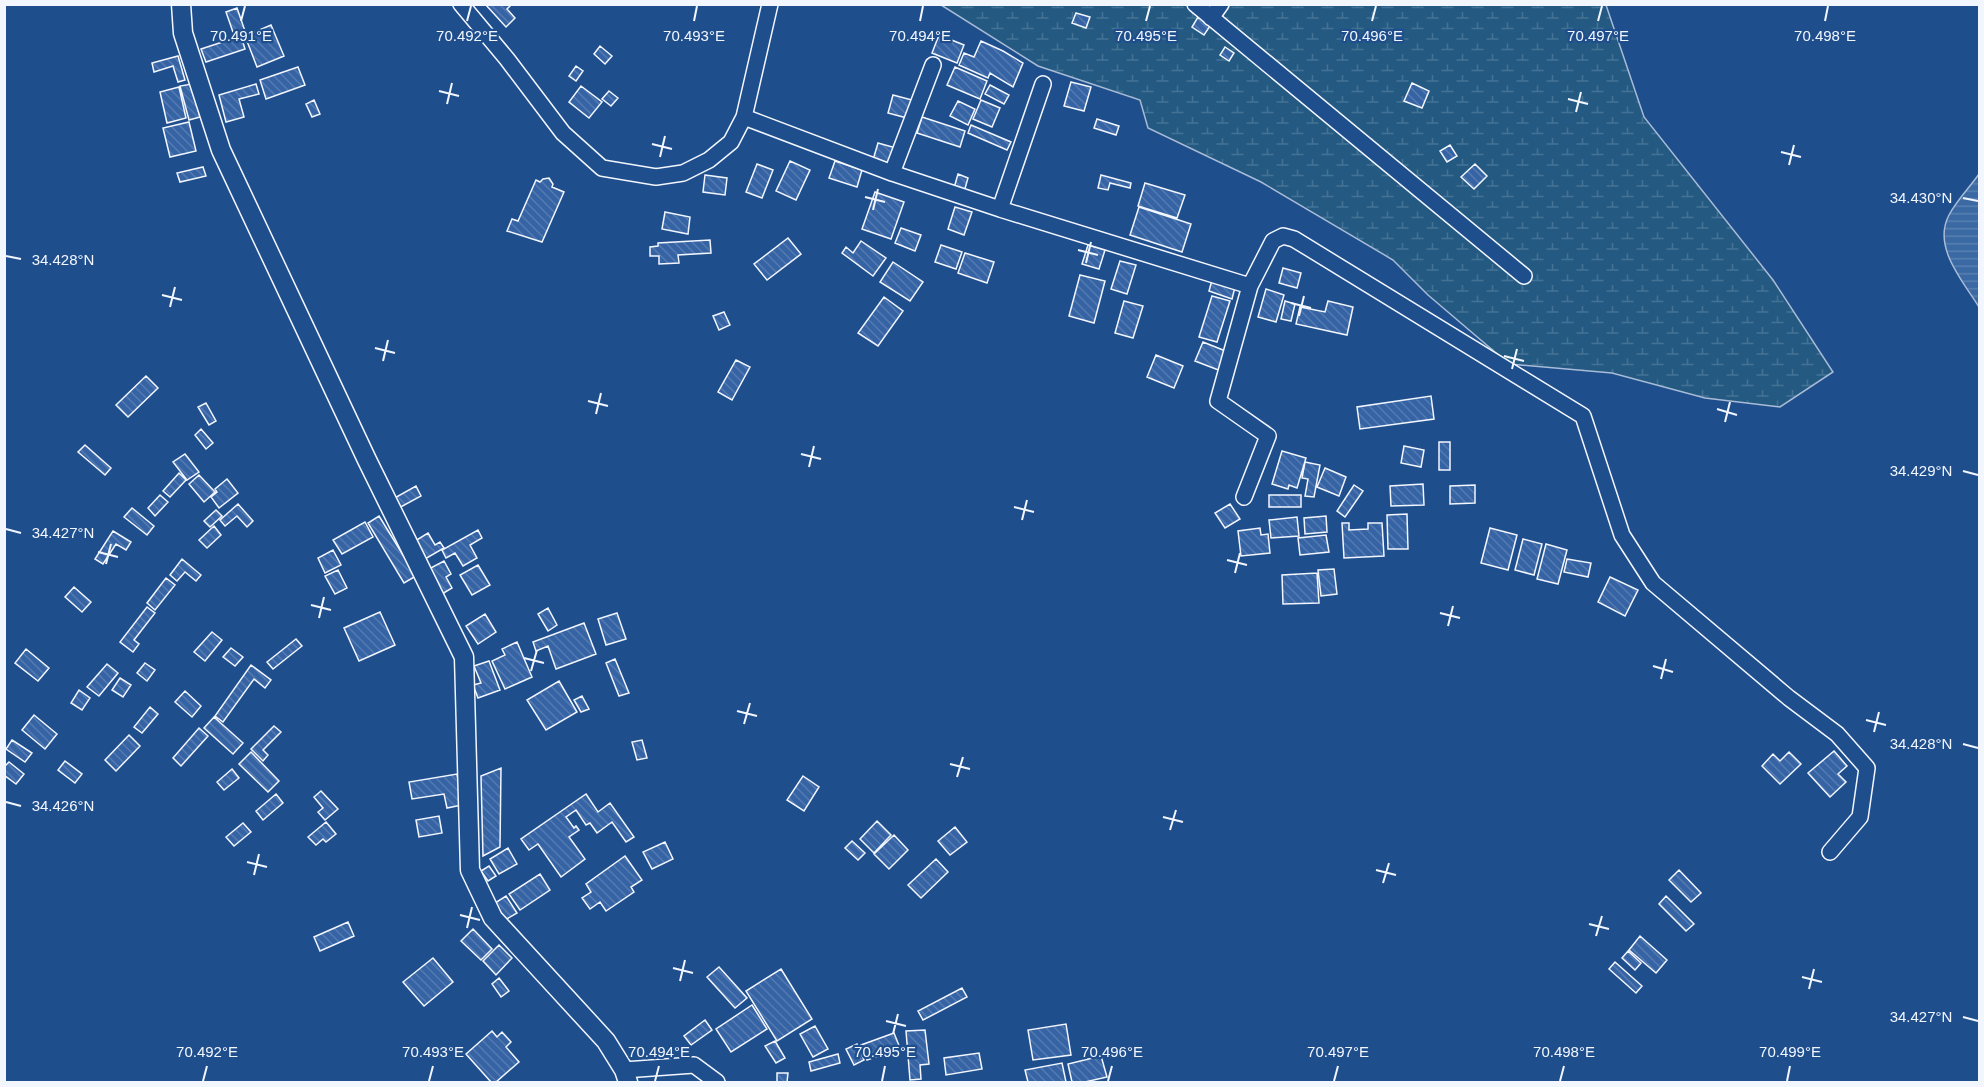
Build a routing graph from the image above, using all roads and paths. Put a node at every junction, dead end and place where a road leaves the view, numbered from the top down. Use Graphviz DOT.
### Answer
graph roads {
  1 [pos="181,4"];
  2 [pos="461,4"];
  3 [pos="770,4"];
  4 [pos="1195,4"];
  5 [pos="1221,4"];
  6 [pos="1211,18"];
  7 [pos="933,65"];
  8 [pos="1043,84"];
  9 [pos="744,117"];
  10 [pos="892,173"];
  11 [pos="1000,209"];
  12 [pos="1524,276"];
  13 [pos="1250,286"];
  14 [pos="1244,497"];
  15 [pos="1830,852"];
  16 [pos="626,1076"];
  17 [pos="717,1083"];
  1 -- 16 [label="street"];
  2 -- 9 [label="street"];
  3 -- 9 [label="street"];
  4 -- 6 [label="street"];
  5 -- 6 [label="street"];
  6 -- 12 [label="street"];
  7 -- 10 [label="street"];
  8 -- 11 [label="street"];
  9 -- 10 [label="street"];
  10 -- 11 [label="street"];
  11 -- 13 [label="street"];
  13 -- 14 [label="street"];
  13 -- 15 [label="street"];
  16 -- 17 [label="street"];
}
